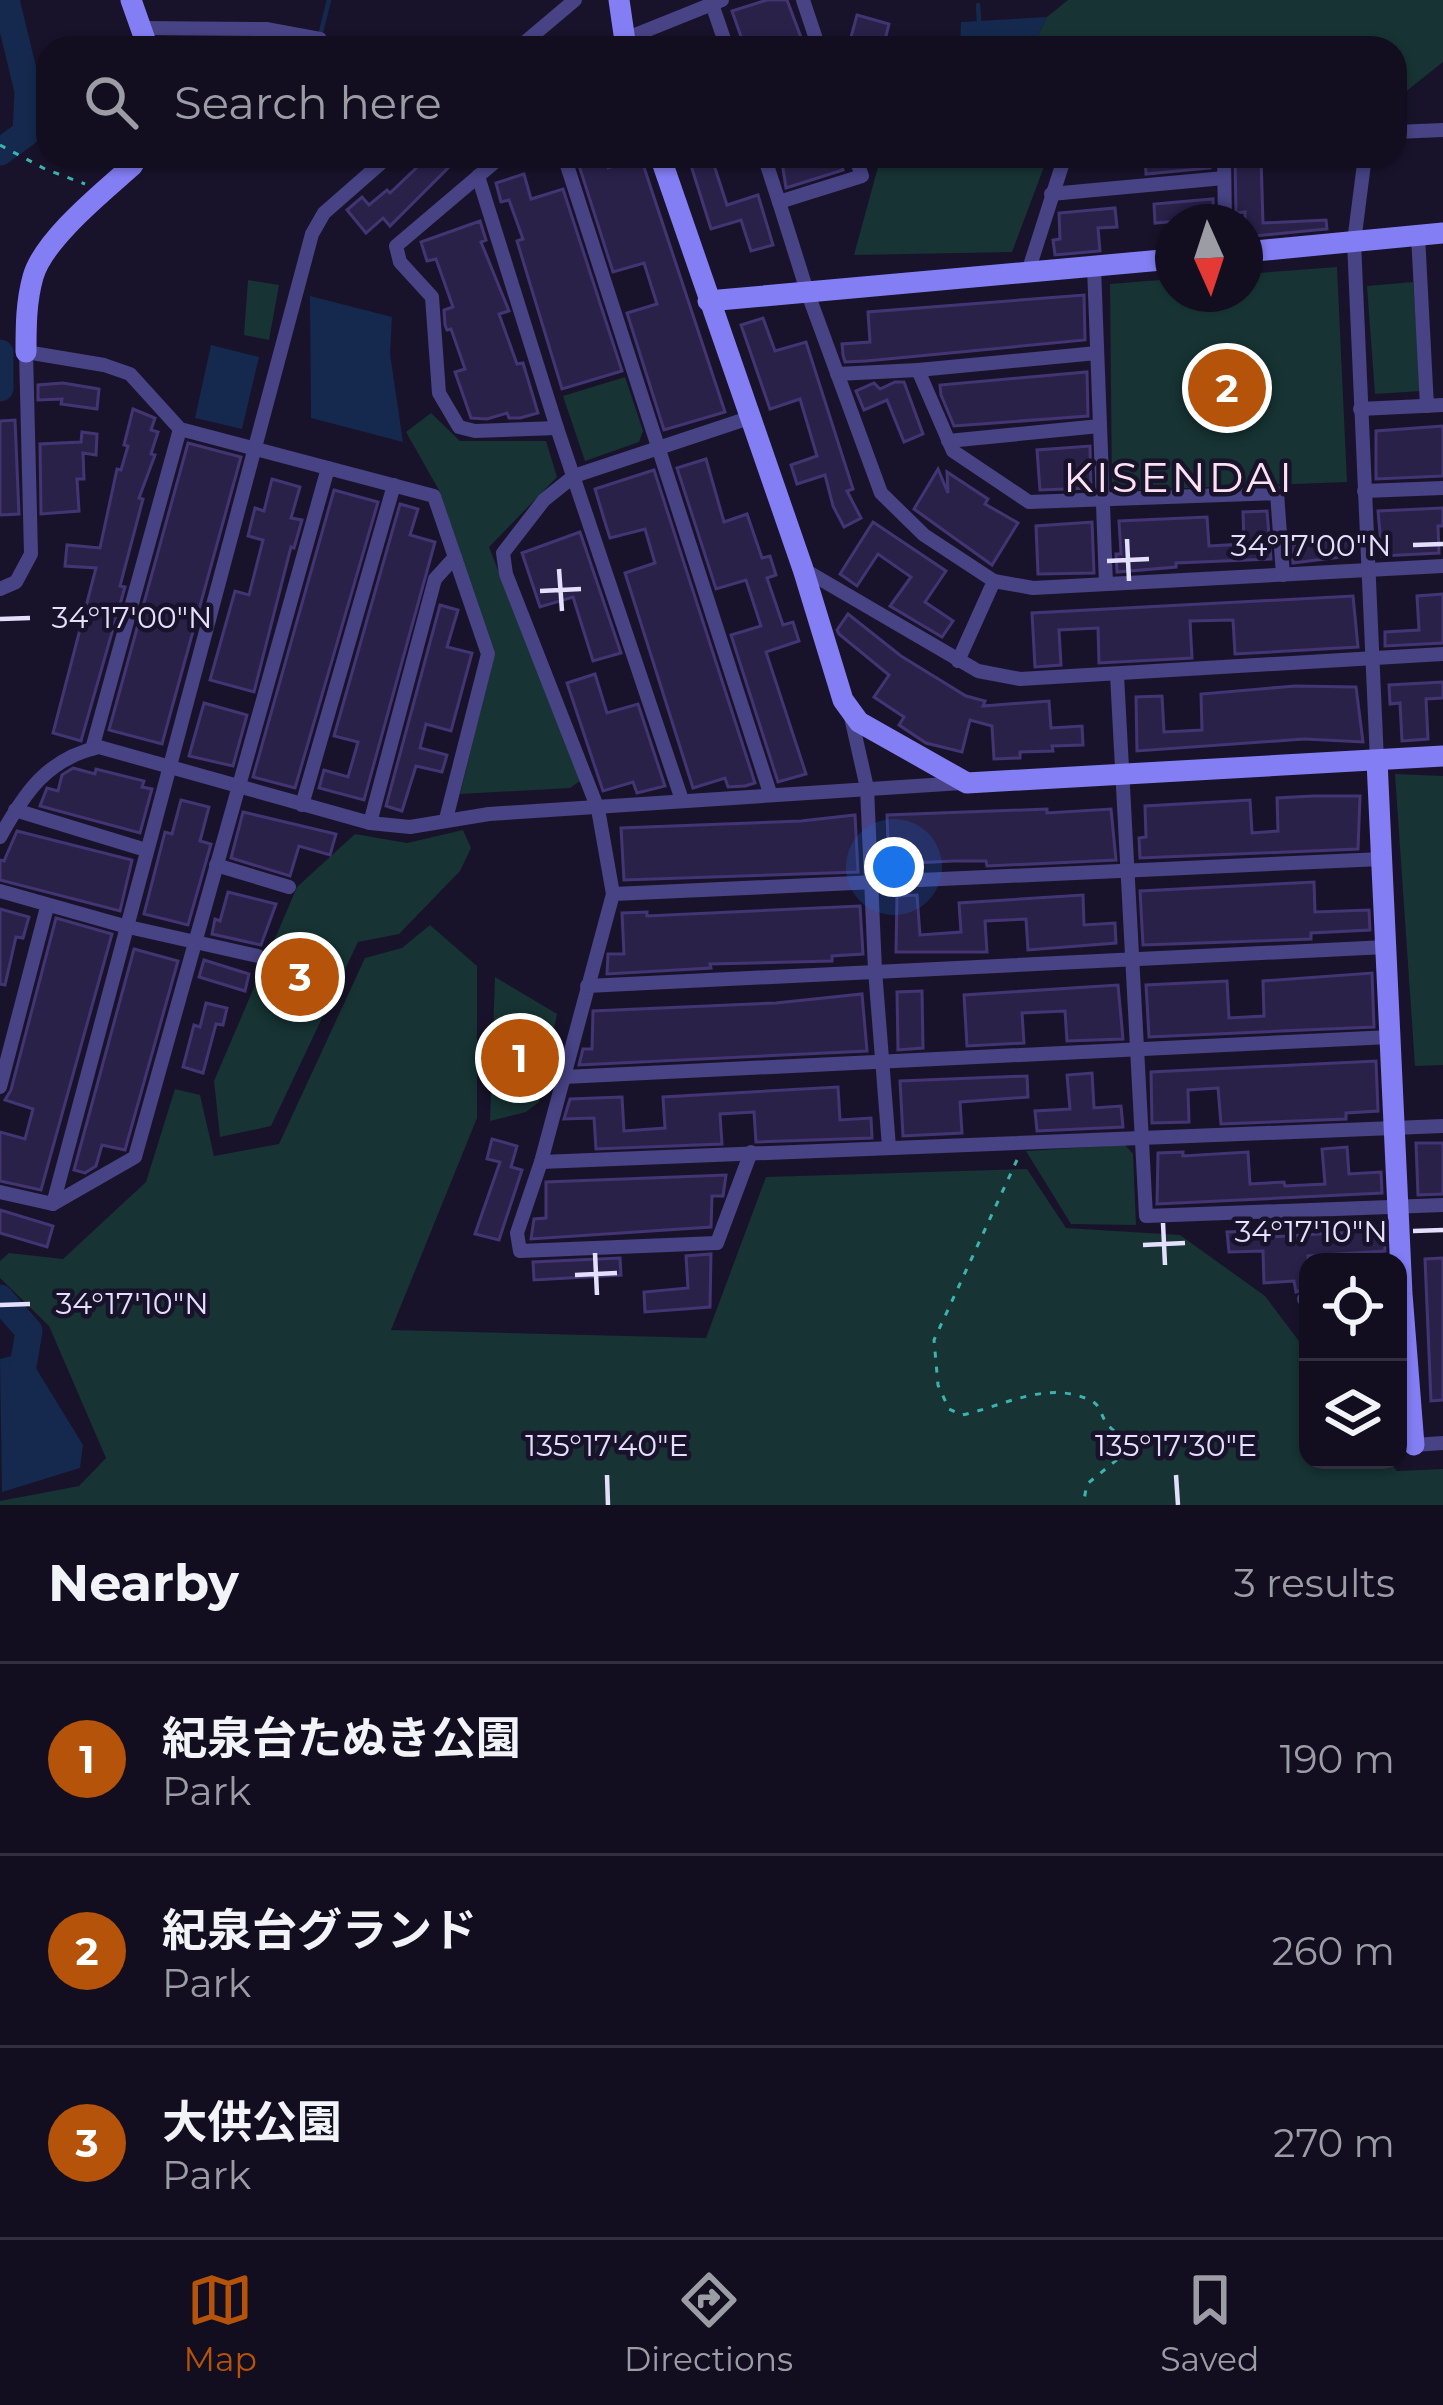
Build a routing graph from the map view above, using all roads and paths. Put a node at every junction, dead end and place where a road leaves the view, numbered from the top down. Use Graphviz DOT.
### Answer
graph roads {
  1 [pos="131,0"];
  2 [pos="575,0"];
  3 [pos="619,0"];
  4 [pos="803,0"];
  5 [pos="717,2"];
  6 [pos="144,36"];
  7 [pos="172,36"];
  8 [pos="304,36"];
  9 [pos="532,36"];
  10 [pos="624,36"];
  11 [pos="643,36"];
  12 [pos="724,36"];
  13 [pos="815,36"];
  14 [pos="1443,130"];
  15 [pos="1407,132"];
  16 [pos="0,145"];
  17 [pos="36,165"];
  18 [pos="41,168"];
  19 [pos="127,168"];
  20 [pos="375,168"];
  21 [pos="488,168"];
  22 [pos="568,168"];
  23 [pos="664,168"];
  24 [pos="768,168"];
  25 [pos="860,168"];
  26 [pos="1061,168"];
  27 [pos="1224,168"];
  28 [pos="1363,168"];
  29 [pos="478,176"];
  30 [pos="1224,178"];
  31 [pos="110,186"];
  32 [pos="1051,194"];
  33 [pos="779,202"];
  34 [pos="1225,204"];
  35 [pos="1443,232"];
  36 [pos="1418,235"];
  37 [pos="1354,242"];
  38 [pos="1263,250"];
  39 [pos="1155,261"];
  40 [pos="1094,267"];
  41 [pos="1028,272"];
  42 [pos="807,291"];
  43 [pos="708,301"];
  44 [pos="1443,318"];
  45 [pos="1423,320"];
  46 [pos="26,352"];
  47 [pos="1097,353"];
  48 [pos="918,370"];
  49 [pos="837,374"];
  50 [pos="1435,405"];
  51 [pos="1360,409"];
  52 [pos="749,418"];
  53 [pos="1100,426"];
  54 [pos="557,428"];
  55 [pos="180,429"];
  56 [pos="948,441"];
  57 [pos="256,448"];
  58 [pos="658,448"];
  59 [pos="328,468"];
  60 [pos="574,476"];
  61 [pos="394,485"];
  62 [pos="1443,488"];
  63 [pos="1364,490"];
  64 [pos="1104,501"];
  65 [pos="455,557"];
  66 [pos="1443,566"];
  67 [pos="803,569"];
  68 [pos="1369,570"];
  69 [pos="1283,575"];
  70 [pos="994,581"];
  71 [pos="1106,584"];
  72 [pos="0,590"];
  73 [pos="1443,655"];
  74 [pos="1374,658"];
  75 [pos="958,661"];
  76 [pos="1118,675"];
  77 [pos="850,713"];
  78 [pos="92,749"];
  79 [pos="1443,757"];
  80 [pos="1377,761"];
  81 [pos="170,767"];
  82 [pos="1125,774"];
  83 [pos="967,783"];
  84 [pos="238,788"];
  85 [pos="867,788"];
  86 [pos="770,793"];
  87 [pos="682,800"];
  88 [pos="302,805"];
  89 [pos="598,808"];
  90 [pos="15,811"];
  91 [pos="446,819"];
  92 [pos="370,824"];
  93 [pos="0,838"];
  94 [pos="146,850"];
  95 [pos="1382,859"];
  96 [pos="216,865"];
  97 [pos="1127,871"];
  98 [pos="871,882"];
  99 [pos="289,886"];
  100 [pos="0,891"];
  101 [pos="613,894"];
  102 [pos="47,907"];
  103 [pos="124,926"];
  104 [pos="194,942"];
  105 [pos="1386,947"];
  106 [pos="258,956"];
  107 [pos="1132,958"];
  108 [pos="875,970"];
  109 [pos="587,986"];
  110 [pos="1391,1037"];
  111 [pos="1138,1048"];
  112 [pos="881,1063"];
  113 [pos="563,1077"];
  114 [pos="0,1087"];
  115 [pos="1443,1126"];
  116 [pos="1396,1128"];
  117 [pos="1142,1137"];
  118 [pos="1026,1142"];
  119 [pos="890,1147"];
  120 [pos="751,1152"];
  121 [pos="541,1162"];
  122 [pos="0,1192"];
  123 [pos="53,1204"];
  124 [pos="1443,1205"];
  125 [pos="1398,1206"];
  126 [pos="1399,1253"];
  127 [pos="1406,1361"];
  128 [pos="1443,1443"];
  129 [pos="1414,1445"];
  130 [pos="1083,1505"];
  1 -- 6 [label="street"];
  2 -- 9 [label="street"];
  3 -- 10 [label="street"];
  4 -- 13 [label="street"];
  5 -- 11 [label="street"];
  5 -- 12 [label="street"];
  7 -- 8 [label="street"];
  14 -- 15 [label="street"];
  16 -- 17 [label="path"];
  18 -- 31 [label="path"];
  19 -- 31 [label="street"];
  20 -- 57 [label="street"];
  21 -- 29 [label="street"];
  22 -- 58 [label="street"];
  23 -- 43 [label="street"];
  24 -- 33 [label="street"];
  25 -- 33 [label="street"];
  26 -- 32 [label="street"];
  27 -- 30 [label="street"];
  28 -- 37 [label="street"];
  29 -- 54 [label="street"];
  29 -- 54 [label="street"];
  30 -- 32 [label="street"];
  30 -- 34 [label="street"];
  31 -- 46 [label="street"];
  32 -- 41 [label="street"];
  33 -- 42 [label="street"];
  35 -- 36 [label="street"];
  36 -- 37 [label="street"];
  36 -- 45 [label="street"];
  37 -- 38 [label="street"];
  37 -- 51 [label="street"];
  39 -- 40 [label="street"];
  40 -- 41 [label="street"];
  40 -- 47 [label="street"];
  41 -- 42 [label="street"];
  42 -- 43 [label="street"];
  42 -- 49 [label="street"];
  43 -- 52 [label="street"];
  44 -- 45 [label="street"];
  45 -- 50 [label="street"];
  46 -- 55 [label="street"];
  46 -- 72 [label="street"];
  47 -- 48 [label="street"];
  47 -- 53 [label="street"];
  48 -- 49 [label="street"];
  48 -- 56 [label="street"];
  49 -- 70 [label="street"];
  50 -- 51 [label="street"];
  51 -- 63 [label="street"];
  52 -- 58 [label="street"];
  52 -- 67 [label="street"];
  53 -- 56 [label="street"];
  53 -- 64 [label="street"];
  54 -- 60 [label="street"];
  55 -- 57 [label="street"];
  55 -- 78 [label="street"];
  56 -- 64 [label="street"];
  57 -- 59 [label="street"];
  57 -- 81 [label="street"];
  58 -- 60 [label="street"];
  58 -- 86 [label="street"];
  59 -- 61 [label="street"];
  59 -- 84 [label="street"];
  60 -- 87 [label="street"];
  60 -- 89 [label="street"];
  61 -- 65 [label="street"];
  61 -- 88 [label="street"];
  62 -- 63 [label="street"];
  63 -- 68 [label="street"];
  64 -- 69 [label="street"];
  64 -- 71 [label="street"];
  65 -- 91 [label="street"];
  65 -- 92 [label="street"];
  66 -- 68 [label="street"];
  67 -- 75 [label="street"];
  67 -- 77 [label="street"];
  68 -- 69 [label="street"];
  68 -- 74 [label="street"];
  69 -- 71 [label="street"];
  70 -- 71 [label="street"];
  70 -- 75 [label="street"];
  73 -- 74 [label="street"];
  74 -- 76 [label="street"];
  74 -- 80 [label="street"];
  75 -- 76 [label="street"];
  76 -- 82 [label="street"];
  77 -- 83 [label="street"];
  77 -- 85 [label="street"];
  78 -- 81 [label="street"];
  78 -- 90 [label="street"];
  79 -- 80 [label="street"];
  80 -- 82 [label="street"];
  80 -- 95 [label="street"];
  81 -- 84 [label="street"];
  81 -- 94 [label="street"];
  82 -- 83 [label="street"];
  82 -- 97 [label="street"];
  83 -- 85 [label="street"];
  84 -- 88 [label="street"];
  84 -- 96 [label="street"];
  85 -- 86 [label="street"];
  85 -- 98 [label="street"];
  86 -- 87 [label="street"];
  87 -- 89 [label="street"];
  88 -- 92 [label="street"];
  89 -- 91 [label="street"];
  89 -- 101 [label="street"];
  90 -- 93 [label="street"];
  90 -- 94 [label="street"];
  91 -- 92 [label="street"];
  94 -- 103 [label="street"];
  95 -- 97 [label="street"];
  95 -- 105 [label="street"];
  96 -- 99 [label="street"];
  96 -- 104 [label="street"];
  97 -- 98 [label="street"];
  97 -- 107 [label="street"];
  98 -- 101 [label="street"];
  98 -- 108 [label="street"];
  100 -- 102 [label="street"];
  101 -- 109 [label="street"];
  102 -- 103 [label="street"];
  102 -- 114 [label="street"];
  103 -- 104 [label="street"];
  103 -- 123 [label="street"];
  104 -- 106 [label="street"];
  104 -- 123 [label="street"];
  105 -- 107 [label="street"];
  105 -- 110 [label="street"];
  107 -- 108 [label="street"];
  107 -- 111 [label="street"];
  108 -- 109 [label="street"];
  108 -- 112 [label="street"];
  109 -- 113 [label="street"];
  110 -- 111 [label="street"];
  110 -- 116 [label="street"];
  111 -- 112 [label="street"];
  111 -- 117 [label="street"];
  112 -- 113 [label="street"];
  112 -- 119 [label="street"];
  113 -- 121 [label="street"];
  115 -- 116 [label="street"];
  116 -- 117 [label="street"];
  116 -- 125 [label="street"];
  117 -- 118 [label="street"];
  117 -- 125 [label="street"];
  118 -- 119 [label="street"];
  118 -- 130 [label="path"];
  119 -- 120 [label="street"];
  120 -- 121 [label="street"];
  120 -- 121 [label="street"];
  122 -- 123 [label="street"];
  124 -- 125 [label="street"];
  125 -- 126 [label="street"];
  127 -- 129 [label="street"];
  128 -- 129 [label="street"];
}
